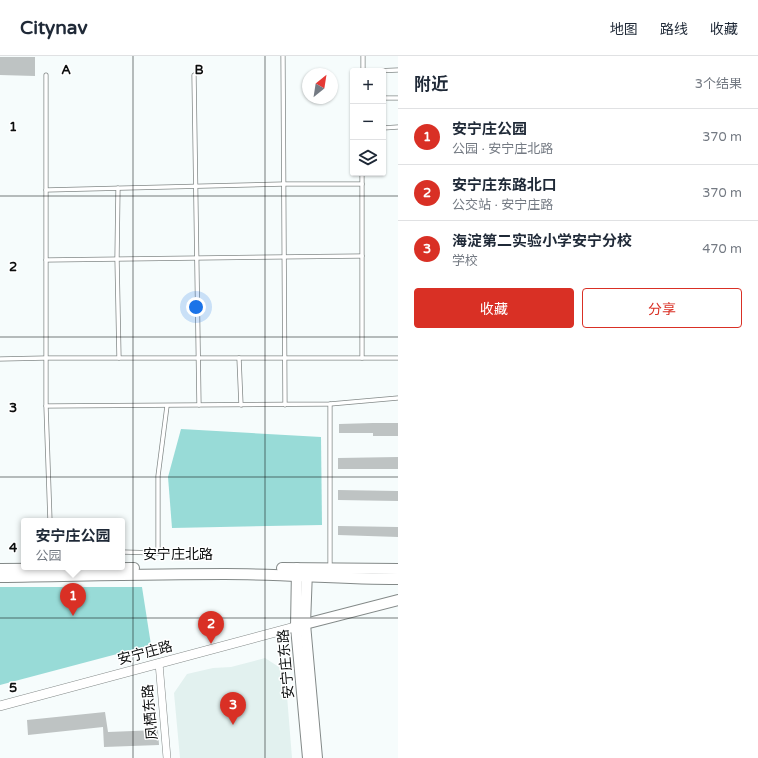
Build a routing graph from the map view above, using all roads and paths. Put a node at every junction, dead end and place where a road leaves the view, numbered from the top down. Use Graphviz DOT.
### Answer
graph roads {
  1 [pos="283,56"];
  2 [pos="363,56"];
  3 [pos="363,68"];
  4 [pos="386,70"];
  5 [pos="398,70"];
  6 [pos="46,75"];
  7 [pos="194,75"];
  8 [pos="386,98"];
  9 [pos="398,98"];
  10 [pos="398,127"];
  11 [pos="386,128"];
  12 [pos="362,176"];
  13 [pos="284,184"];
  14 [pos="362,184"];
  15 [pos="196,186"];
  16 [pos="118,188"];
  17 [pos="46,190"];
  18 [pos="284,256"];
  19 [pos="362,256"];
  20 [pos="197,257"];
  21 [pos="117,258"];
  22 [pos="46,260"];
  23 [pos="46,358"];
  24 [pos="119,358"];
  25 [pos="198,358"];
  26 [pos="239,358"];
  27 [pos="284,358"];
  28 [pos="362,358"];
  29 [pos="398,358"];
  30 [pos="0,359"];
  31 [pos="398,398"];
  32 [pos="330,404"];
  33 [pos="199,405"];
  34 [pos="241,405"];
  35 [pos="285,405"];
  36 [pos="46,406"];
  37 [pos="167,406"];
  38 [pos="50,518"];
  39 [pos="125,552"];
  40 [pos="0,569"];
  41 [pos="21,569"];
  42 [pos="330,569"];
  43 [pos="398,569"];
  44 [pos="101,570"];
  45 [pos="302,572"];
  46 [pos="0,577"];
  47 [pos="398,579"];
  48 [pos="398,600"];
  49 [pos="301,626"];
  50 [pos="159,663"];
  51 [pos="0,706"];
  52 [pos="167,758"];
  53 [pos="308,758"];
  54 [pos="317,758"];
  1 -- 13 [label="lane"];
  2 -- 3 [label="lane"];
  4 -- 5 [label="lane"];
  6 -- 17 [label="lane"];
  7 -- 15 [label="lane"];
  8 -- 9 [label="lane"];
  10 -- 11 [label="lane"];
  12 -- 14 [label="lane"];
  13 -- 14 [label="lane"];
  13 -- 15 [label="lane"];
  13 -- 18 [label="lane"];
  14 -- 19 [label="lane"];
  15 -- 16 [label="lane"];
  15 -- 20 [label="lane"];
  16 -- 17 [label="lane"];
  16 -- 21 [label="lane"];
  17 -- 22 [label="lane"];
  18 -- 19 [label="lane"];
  18 -- 20 [label="lane"];
  18 -- 27 [label="lane"];
  19 -- 28 [label="lane"];
  20 -- 21 [label="lane"];
  20 -- 25 [label="lane"];
  21 -- 22 [label="lane"];
  21 -- 24 [label="lane"];
  22 -- 23 [label="lane"];
  23 -- 24 [label="lane"];
  23 -- 30 [label="lane"];
  23 -- 36 [label="lane"];
  24 -- 25 [label="lane"];
  25 -- 26 [label="lane"];
  25 -- 33 [label="lane"];
  26 -- 27 [label="lane"];
  26 -- 34 [label="lane"];
  27 -- 28 [label="lane"];
  27 -- 35 [label="lane"];
  28 -- 29 [label="lane"];
  31 -- 32 [label="lane"];
  32 -- 35 [label="lane"];
  32 -- 42 [label="lane"];
  33 -- 34 [label="lane"];
  33 -- 37 [label="lane"];
  34 -- 35 [label="lane"];
  36 -- 37 [label="lane"];
  36 -- 38 [label="lane"];
  37 -- 39 [label="lane"];
  40 -- 41 [label="main road, 安宁庄北路"];
  42 -- 43 [label="main road"];
  42 -- 45 [label="main road"];
  44 -- 45 [label="main road, 安宁庄北路"];
  45 -- 46 [label="main road, 安宁庄北路"];
  45 -- 47 [label="main road"];
  45 -- 49 [label="main road, 安宁庄东路"];
  48 -- 49 [label="main road, 安宁庄路"];
  49 -- 50 [label="street, 安宁庄路"];
  49 -- 53 [label="main road, 安宁庄东路"];
  49 -- 54 [label="main road, 安宁庄东路"];
  50 -- 51 [label="street, 安宁庄路"];
  50 -- 52 [label="street, 凤栖东路"];
}
